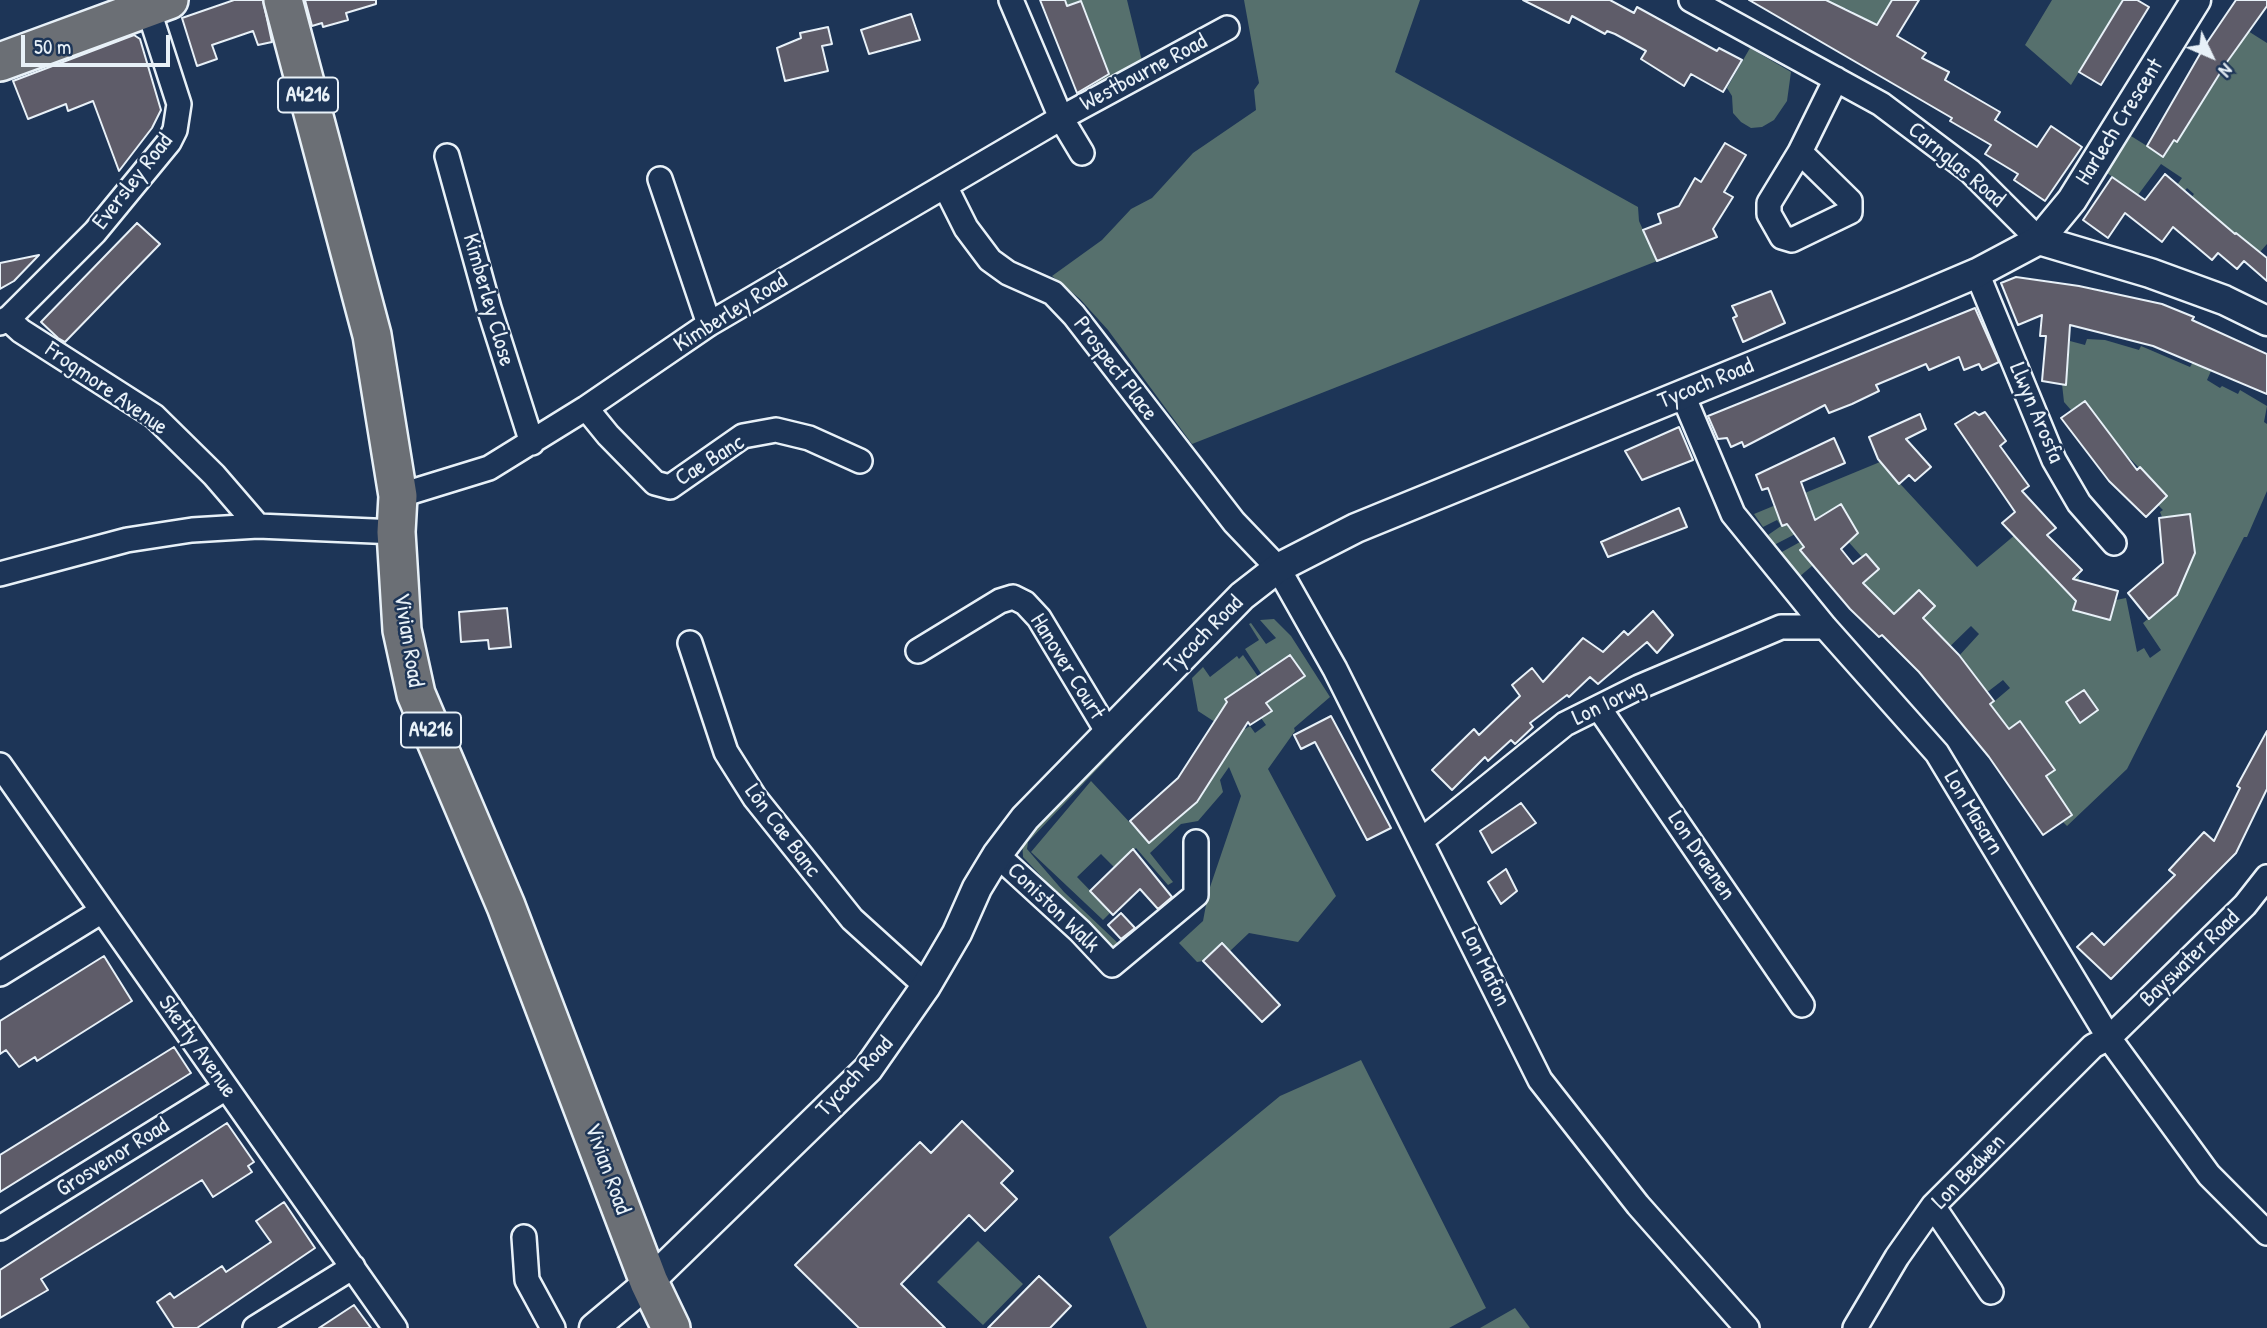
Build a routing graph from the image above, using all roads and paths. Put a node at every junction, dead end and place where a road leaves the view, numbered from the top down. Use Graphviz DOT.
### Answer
graph roads {
  1 [pos="283,0"];
  2 [pos="1011,0"];
  3 [pos="1691,0"];
  4 [pos="2192,1"];
  5 [pos="158,4"];
  6 [pos="1227,29"];
  7 [pos="0,62"];
  8 [pos="1836,79"];
  9 [pos="1061,118"];
  10 [pos="1800,152"];
  11 [pos="1082,153"];
  12 [pos="447,156"];
  13 [pos="660,179"];
  14 [pos="945,186"];
  15 [pos="2039,240"];
  16 [pos="1977,273"];
  17 [pos="4,321"];
  18 [pos="2267,321"];
  19 [pos="709,324"];
  20 [pos="1682,393"];
  21 [pos="586,408"];
  22 [pos="532,443"];
  23 [pos="860,461"];
  24 [pos="398,496"];
  25 [pos="258,526"];
  26 [pos="396,532"];
  27 [pos="2114,543"];
  28 [pos="1278,568"];
  29 [pos="0,574"];
  30 [pos="1825,627"];
  31 [pos="690,643"];
  32 [pos="918,651"];
  33 [pos="1600,708"];
  34 [pos="1107,731"];
  35 [pos="0,765"];
  36 [pos="1422,840"];
  37 [pos="1196,842"];
  38 [pos="997,855"];
  39 [pos="2267,877"];
  40 [pos="102,911"];
  41 [pos="0,974"];
  42 [pos="926,986"];
  43 [pos="1802,1005"];
  44 [pos="2109,1038"];
  45 [pos="226,1088"];
  46 [pos="1933,1206"];
  47 [pos="0,1228"];
  48 [pos="2267,1233"];
  49 [pos="524,1237"];
  50 [pos="353,1267"];
  51 [pos="649,1282"];
  52 [pos="1991,1292"];
  53 [pos="255,1328"];
  54 [pos="395,1328"];
  55 [pos="553,1328"];
  56 [pos="594,1328"];
  57 [pos="670,1328"];
  58 [pos="1747,1328"];
  59 [pos="1855,1328"];
  1 -- 24 [label="main road, Vivian Road / A4216"];
  2 -- 9 [label="street"];
  3 -- 8 [label="street, Carnglas Road"];
  4 -- 15 [label="street, Harlech Crescent"];
  5 -- 7 [label="main road"];
  5 -- 17 [label="street, Eversley Road"];
  6 -- 9 [label="street, Westbourne Road"];
  8 -- 10 [label="street"];
  8 -- 15 [label="street, Carnglas Road"];
  9 -- 11 [label="street"];
  9 -- 14 [label="street, Kimberley Road"];
  12 -- 22 [label="street, Kimberley Close"];
  13 -- 19 [label="street"];
  14 -- 19 [label="street, Kimberley Road"];
  14 -- 28 [label="street, Prospect Place"];
  15 -- 16 [label="street, Tycoch Road"];
  15 -- 18 [label="street, Carnglas Road"];
  16 -- 20 [label="street, Tycoch Road"];
  16 -- 27 [label="street, Llwyn Arosfa"];
  17 -- 25 [label="street, Frogmore Avenue"];
  19 -- 21 [label="street, Kimberley Road"];
  20 -- 28 [label="street, Tycoch Road"];
  20 -- 30 [label="street, Lon Masarn"];
  21 -- 22 [label="street, Kimberley Road"];
  21 -- 23 [label="street, Cae Banc"];
  22 -- 24 [label="street, Kimberley Road"];
  24 -- 26 [label="main road, Vivian Road / A4216"];
  25 -- 26 [label="street"];
  25 -- 29 [label="street"];
  26 -- 51 [label="main road, Vivian Road / A4216"];
  28 -- 34 [label="street, Tycoch Road"];
  28 -- 36 [label="street, Lon Mafon"];
  30 -- 33 [label="street, Lon Iorwg"];
  30 -- 44 [label="street, Lon Masarn"];
  31 -- 42 [label="street, Lôn Cae Banc"];
  32 -- 34 [label="street, Hanover Court"];
  33 -- 36 [label="street, Lon Iorwg"];
  33 -- 43 [label="street, Lon Draenen"];
  34 -- 38 [label="street, Tycoch Road"];
  35 -- 40 [label="street, Sketty Avenue"];
  36 -- 58 [label="street, Lon Mafon"];
  37 -- 38 [label="street, Coniston Walk"];
  38 -- 42 [label="street, Tycoch Road"];
  39 -- 44 [label="street, Bayswater Road"];
  40 -- 41 [label="street"];
  40 -- 45 [label="street, Sketty Avenue"];
  42 -- 51 [label="street, Tycoch Road"];
  44 -- 46 [label="street, Lon Bedwen"];
  44 -- 48 [label="street, Lon Masarn"];
  45 -- 47 [label="street, Grosvenor Road"];
  45 -- 50 [label="street, Sketty Avenue"];
  46 -- 52 [label="street"];
  46 -- 59 [label="street, Lon Bedwen"];
  49 -- 55 [label="street"];
  50 -- 53 [label="street"];
  50 -- 54 [label="street, Sketty Avenue"];
  51 -- 56 [label="street, Tycoch Road"];
  51 -- 57 [label="main road, Vivian Road / A4216"];
}
